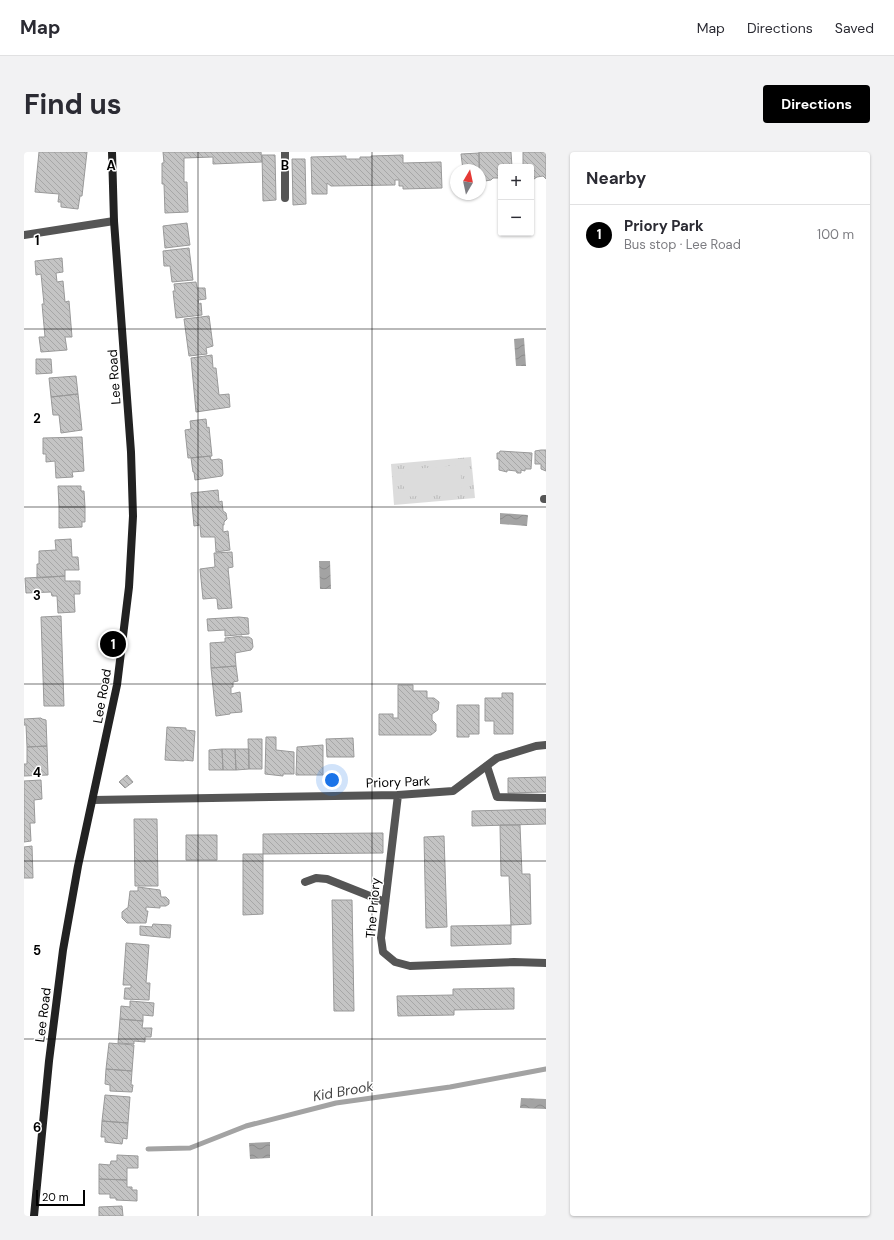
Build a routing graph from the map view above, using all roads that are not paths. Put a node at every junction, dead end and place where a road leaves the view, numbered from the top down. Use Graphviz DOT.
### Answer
graph roads {
  1 [pos="112,152"];
  2 [pos="284,152"];
  3 [pos="285,198"];
  4 [pos="114,221"];
  5 [pos="24,235"];
  6 [pos="546,745"];
  7 [pos="487,766"];
  8 [pos="398,795"];
  9 [pos="546,798"];
  10 [pos="93,800"];
  11 [pos="305,882"];
  12 [pos="385,902"];
  13 [pos="546,963"];
  14 [pos="34,1216"];
  1 -- 4 [label="main road, Lee Road"];
  2 -- 3 [label="street"];
  4 -- 5 [label="street"];
  4 -- 10 [label="main road, Lee Road"];
  6 -- 7 [label="street, Priory Park"];
  7 -- 8 [label="street, Priory Park"];
  7 -- 9 [label="street"];
  8 -- 10 [label="street, Priory Park"];
  8 -- 12 [label="street, The Priory"];
  10 -- 14 [label="main road, Lee Road"];
  11 -- 12 [label="street"];
  12 -- 13 [label="street, The Priory"];
}
